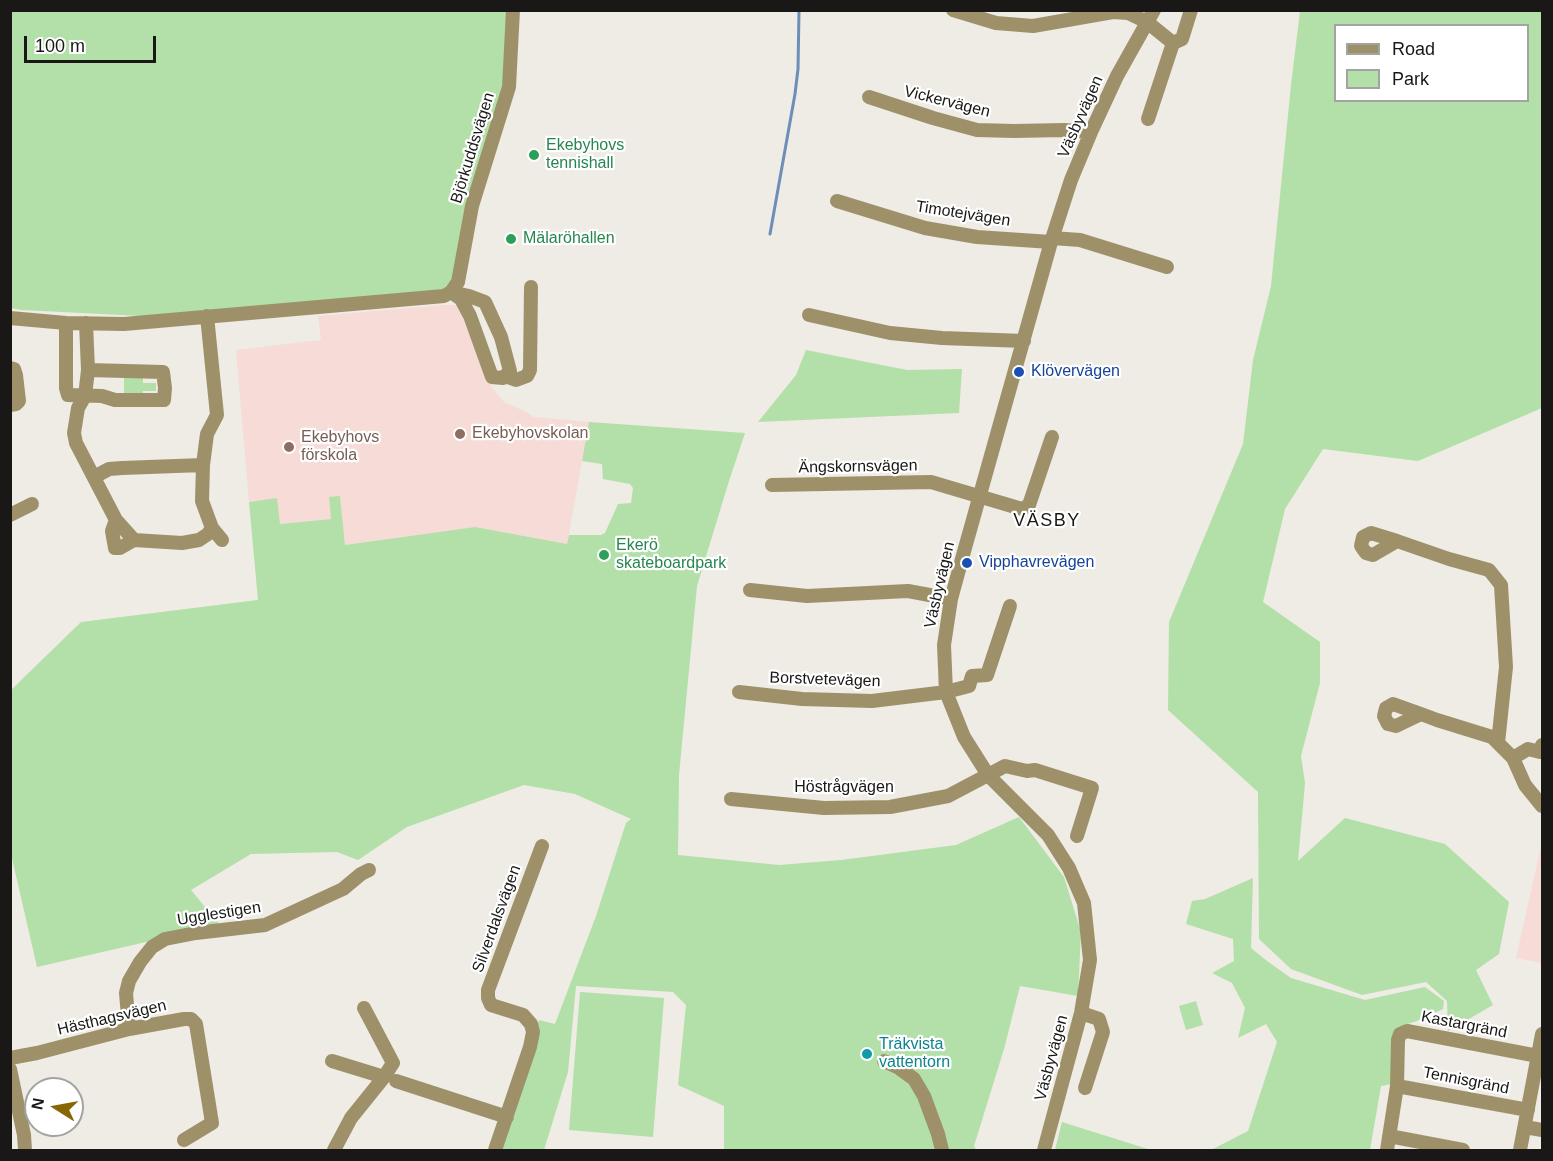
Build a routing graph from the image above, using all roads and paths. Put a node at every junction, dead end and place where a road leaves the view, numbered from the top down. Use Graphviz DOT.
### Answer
graph roads {
  1 [pos="513,10"];
  2 [pos="953,10"];
  3 [pos="1191,10"];
  4 [pos="1150,16"];
  5 [pos="1173,43"];
  6 [pos="869,97"];
  7 [pos="1148,119"];
  8 [pos="1090,132"];
  9 [pos="837,201"];
  10 [pos="1052,240"];
  11 [pos="1167,267"];
  12 [pos="531,287"];
  13 [pos="451,292"];
  14 [pos="809,315"];
  15 [pos="207,316"];
  16 [pos="10,318"];
  17 [pos="66,323"];
  18 [pos="86,323"];
  19 [pos="1023,341"];
  20 [pos="10,368"];
  21 [pos="88,370"];
  22 [pos="505,376"];
  23 [pos="85,396"];
  24 [pos="10,405"];
  25 [pos="1052,437"];
  26 [pos="203,465"];
  27 [pos="94,477"];
  28 [pos="771,485"];
  29 [pos="980,495"];
  30 [pos="32,504"];
  31 [pos="10,515"];
  32 [pos="116,520"];
  33 [pos="212,528"];
  34 [pos="134,540"];
  35 [pos="222,540"];
  36 [pos="1397,541"];
  37 [pos="750,590"];
  38 [pos="951,599"];
  39 [pos="1010,606"];
  40 [pos="946,692"];
  41 [pos="739,693"];
  42 [pos="1421,714"];
  43 [pos="1498,743"];
  44 [pos="1542,745"];
  45 [pos="1513,758"];
  46 [pos="988,775"];
  47 [pos="731,799"];
  48 [pos="1542,806"];
  49 [pos="1077,836"];
  50 [pos="542,846"];
  51 [pos="369,870"];
  52 [pos="364,1008"];
  53 [pos="1081,1013"];
  54 [pos="129,1029"];
  55 [pos="1542,1034"];
  56 [pos="1538,1056"];
  57 [pos="10,1058"];
  58 [pos="332,1061"];
  59 [pos="884,1061"];
  60 [pos="10,1069"];
  61 [pos="1538,1077"];
  62 [pos="390,1079"];
  63 [pos="1397,1086"];
  64 [pos="1085,1088"];
  65 [pos="1528,1110"];
  66 [pos="507,1117"];
  67 [pos="1525,1127"];
  68 [pos="1542,1130"];
  69 [pos="1389,1136"];
  70 [pos="184,1140"];
  71 [pos="25,1150"];
  72 [pos="333,1150"];
  73 [pos="495,1150"];
  74 [pos="942,1150"];
  75 [pos="1044,1150"];
  76 [pos="1387,1150"];
  77 [pos="1463,1150"];
  78 [pos="1520,1150"];
  1 -- 13 [label="street, Björkuddsvägen"];
  2 -- 4 [label="street"];
  3 -- 5 [label="street"];
  4 -- 5 [label="street"];
  4 -- 8 [label="street, Väsbyvägen"];
  5 -- 7 [label="street"];
  6 -- 8 [label="street, Vickervägen"];
  8 -- 10 [label="street, Väsbyvägen"];
  9 -- 10 [label="street, Timotejvägen"];
  10 -- 11 [label="street, Timotejvägen"];
  10 -- 19 [label="street, Väsbyvägen"];
  12 -- 22 [label="street"];
  13 -- 15 [label="street"];
  13 -- 22 [label="street"];
  13 -- 22 [label="street"];
  14 -- 19 [label="street"];
  15 -- 18 [label="street"];
  15 -- 26 [label="street"];
  16 -- 17 [label="street"];
  17 -- 18 [label="street"];
  17 -- 23 [label="street"];
  18 -- 21 [label="street"];
  19 -- 29 [label="street, Väsbyvägen"];
  20 -- 24 [label="street"];
  21 -- 23 [label="street"];
  21 -- 23 [label="street"];
  23 -- 27 [label="street"];
  25 -- 29 [label="street, Ängskornsvägen"];
  26 -- 27 [label="street"];
  26 -- 33 [label="street"];
  27 -- 32 [label="street"];
  28 -- 29 [label="street, Ängskornsvägen"];
  29 -- 38 [label="street, Väsbyvägen"];
  30 -- 31 [label="street"];
  32 -- 34 [label="street"];
  32 -- 34 [label="street"];
  33 -- 34 [label="street"];
  33 -- 35 [label="street"];
  36 -- 43 [label="street"];
  37 -- 38 [label="street"];
  38 -- 40 [label="street, Väsbyvägen"];
  39 -- 40 [label="street, Borstvetevägen"];
  40 -- 41 [label="street, Borstvetevägen"];
  40 -- 46 [label="street, Väsbyvägen"];
  42 -- 43 [label="street"];
  43 -- 45 [label="street"];
  44 -- 45 [label="street"];
  45 -- 48 [label="street"];
  46 -- 47 [label="street, Höstrågvägen"];
  46 -- 49 [label="street, Höstrågvägen"];
  46 -- 53 [label="street, Väsbyvägen"];
  50 -- 66 [label="street, Silverdalsvägen"];
  51 -- 54 [label="street, Ugglestigen"];
  52 -- 62 [label="street"];
  53 -- 64 [label="street"];
  53 -- 75 [label="street, Väsbyvägen"];
  54 -- 57 [label="street, Hästhagsvägen"];
  54 -- 70 [label="street, Hästhagsvägen"];
  55 -- 56 [label="street"];
  56 -- 61 [label="street"];
  56 -- 63 [label="street, Kastargränd"];
  58 -- 62 [label="street"];
  59 -- 74 [label="street"];
  60 -- 71 [label="street"];
  61 -- 65 [label="street"];
  62 -- 66 [label="street"];
  62 -- 72 [label="street"];
  63 -- 65 [label="street, Tennisgränd"];
  63 -- 69 [label="street, Kastargränd"];
  65 -- 67 [label="street"];
  66 -- 73 [label="street, Silverdalsvägen"];
  67 -- 68 [label="street"];
  67 -- 78 [label="street"];
  69 -- 76 [label="street, Kastargränd"];
  69 -- 77 [label="street"];
}
